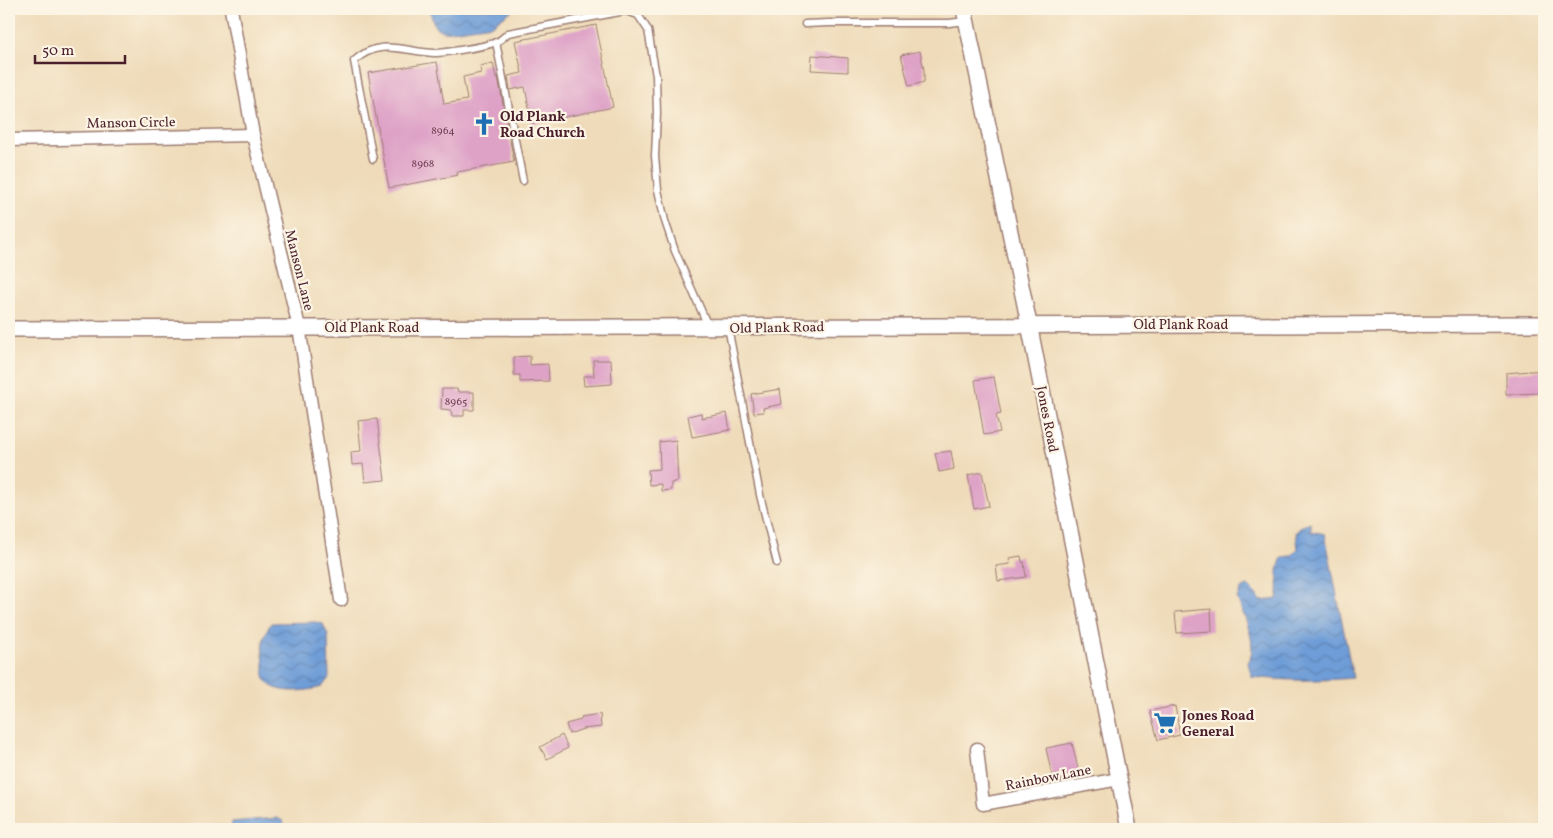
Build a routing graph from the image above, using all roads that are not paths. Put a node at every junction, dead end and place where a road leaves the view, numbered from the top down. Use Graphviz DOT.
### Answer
graph roads {
  1 [pos="231,9"];
  2 [pos="966,15"];
  3 [pos="805,24"];
  4 [pos="496,42"];
  5 [pos="253,135"];
  6 [pos="9,140"];
  7 [pos="373,159"];
  8 [pos="523,181"];
  9 [pos="1029,324"];
  10 [pos="1544,324"];
  11 [pos="299,327"];
  12 [pos="708,327"];
  13 [pos="728,327"];
  14 [pos="9,328"];
  15 [pos="777,563"];
  16 [pos="341,600"];
  17 [pos="977,749"];
  18 [pos="1119,779"];
  19 [pos="1129,829"];
  1 -- 5 [label="street, Manson Lane"];
  2 -- 3 [label="lane"];
  2 -- 9 [label="street, Jones Road"];
  4 -- 7 [label="lane"];
  4 -- 8 [label="lane"];
  4 -- 12 [label="lane"];
  5 -- 6 [label="street, Manson Circle"];
  5 -- 11 [label="street, Manson Lane"];
  9 -- 10 [label="street, Old Plank Road"];
  9 -- 13 [label="street, Old Plank Road"];
  9 -- 18 [label="street, Jones Road"];
  11 -- 12 [label="street, Old Plank Road"];
  11 -- 14 [label="street, Old Plank Road"];
  11 -- 16 [label="street, Manson Lane"];
  12 -- 13 [label="street, Old Plank Road"];
  13 -- 15 [label="lane"];
  17 -- 18 [label="street, Rainbow Lane"];
  18 -- 19 [label="street, Jones Road"];
}
